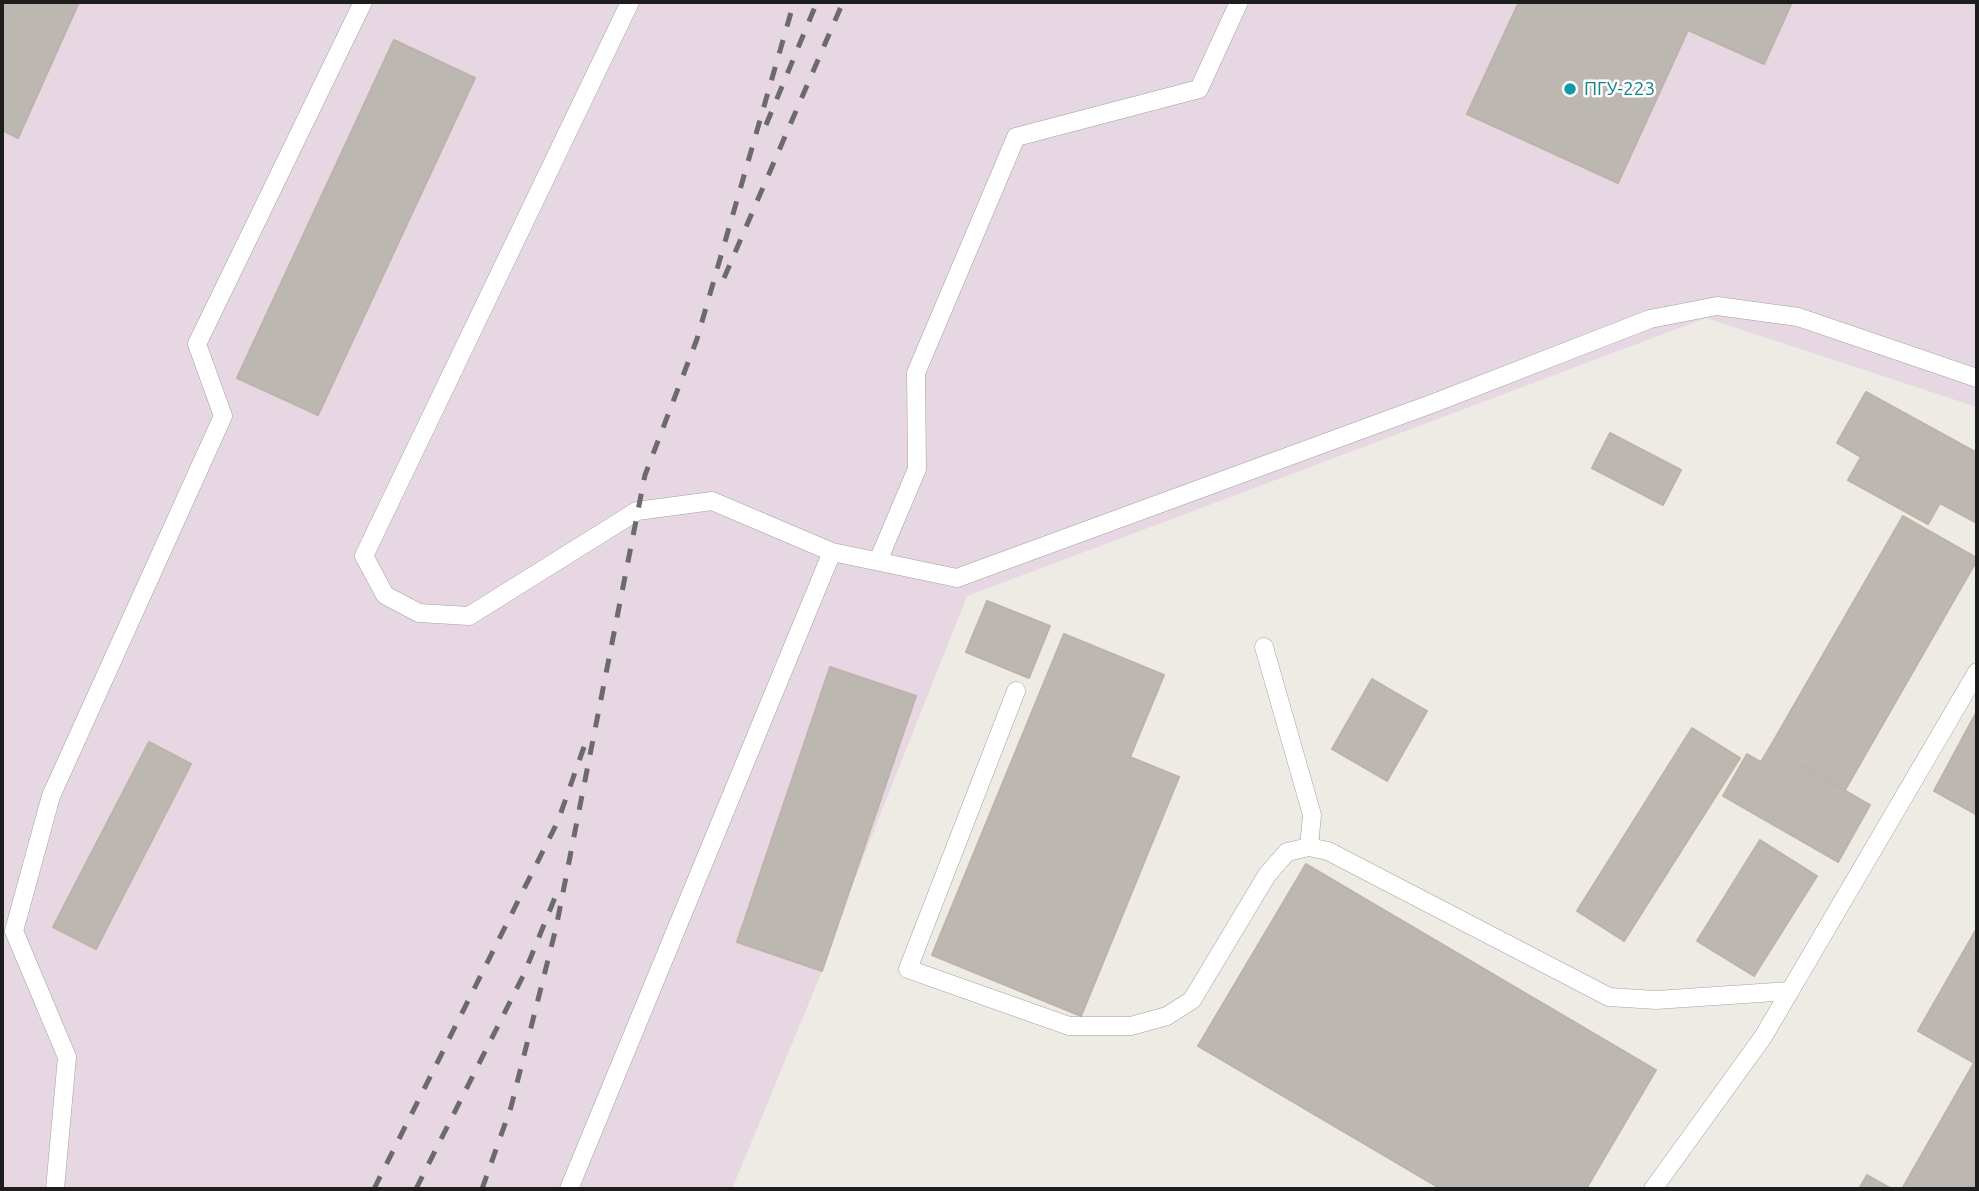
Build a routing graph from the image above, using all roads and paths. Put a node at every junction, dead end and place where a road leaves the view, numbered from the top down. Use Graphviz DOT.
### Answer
graph roads {
  1 [pos="363,2"];
  2 [pos="630,2"];
  3 [pos="1240,2"];
  4 [pos="1977,378"];
  5 [pos="832,552"];
  6 [pos="878,561"];
  7 [pos="1264,647"];
  8 [pos="1977,672"];
  9 [pos="1016,691"];
  10 [pos="1309,847"];
  11 [pos="1790,991"];
  12 [pos="55,1189"];
  13 [pos="569,1189"];
  14 [pos="1653,1189"];
  1 -- 12 [label="lane"];
  2 -- 5 [label="lane"];
  3 -- 6 [label="lane"];
  4 -- 6 [label="lane"];
  5 -- 6 [label="lane"];
  5 -- 13 [label="lane"];
  7 -- 10 [label="lane"];
  8 -- 11 [label="lane"];
  9 -- 10 [label="lane"];
  10 -- 11 [label="lane"];
  11 -- 14 [label="lane"];
}
